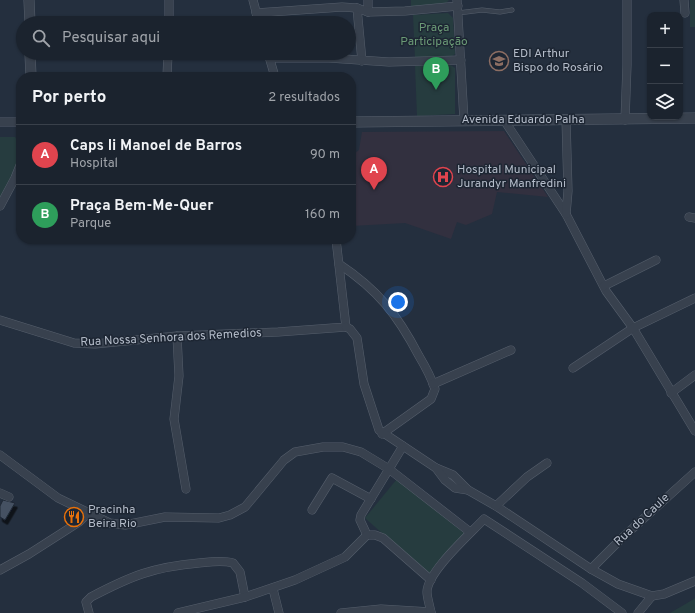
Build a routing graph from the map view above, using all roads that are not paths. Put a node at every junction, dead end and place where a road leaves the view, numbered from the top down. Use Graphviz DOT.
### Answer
graph roads {
  1 [pos="29,0"];
  2 [pos="169,0"];
  3 [pos="253,0"];
  4 [pos="368,0"];
  5 [pos="627,0"];
  6 [pos="684,0"];
  7 [pos="326,4"];
  8 [pos="458,6"];
  9 [pos="357,8"];
  10 [pos="512,10"];
  11 [pos="368,12"];
  12 [pos="256,13"];
  13 [pos="685,13"];
  14 [pos="30,16"];
  15 [pos="169,16"];
  16 [pos="257,16"];
  17 [pos="30,60"];
  18 [pos="168,60"];
  19 [pos="270,60"];
  20 [pos="351,60"];
  21 [pos="461,60"];
  22 [pos="362,61"];
  23 [pos="31,72"];
  24 [pos="167,72"];
  25 [pos="274,72"];
  26 [pos="695,118"];
  27 [pos="566,119"];
  28 [pos="464,120"];
  29 [pos="504,120"];
  30 [pos="625,120"];
  31 [pos="0,122"];
  32 [pos="16,122"];
  33 [pos="356,122"];
  34 [pos="16,173"];
  35 [pos="0,206"];
  36 [pos="566,214"];
  37 [pos="337,244"];
  38 [pos="656,260"];
  39 [pos="339,264"];
  40 [pos="604,286"];
  41 [pos="695,298"];
  42 [pos="0,320"];
  43 [pos="346,327"];
  44 [pos="633,328"];
  45 [pos="178,336"];
  46 [pos="511,350"];
  47 [pos="573,368"];
  48 [pos="695,375"];
  49 [pos="433,384"];
  50 [pos="671,393"];
  51 [pos="695,430"];
  52 [pos="382,434"];
  53 [pos="403,446"];
  54 [pos="0,455"];
  55 [pos="547,463"];
  56 [pos="389,469"];
  57 [pos="695,472"];
  58 [pos="186,489"];
  59 [pos="0,494"];
  60 [pos="9,497"];
  61 [pos="371,499"];
  62 [pos="496,506"];
  63 [pos="312,510"];
  64 [pos="88,513"];
  65 [pos="470,532"];
  66 [pos="367,535"];
  67 [pos="591,569"];
  68 [pos="0,570"];
  69 [pos="431,580"];
  70 [pos="695,581"];
  71 [pos="274,589"];
  72 [pos="652,596"];
  73 [pos="245,597"];
  74 [pos="89,613"];
  75 [pos="178,613"];
  76 [pos="279,613"];
  77 [pos="341,613"];
  78 [pos="431,613"];
  79 [pos="622,613"];
  80 [pos="638,613"];
  1 -- 14 [label="street"];
  2 -- 15 [label="street"];
  3 -- 12 [label="street"];
  4 -- 11 [label="street"];
  5 -- 30 [label="street"];
  6 -- 13 [label="street"];
  7 -- 9 [label="street"];
  7 -- 12 [label="street"];
  8 -- 10 [label="lane"];
  8 -- 11 [label="street"];
  8 -- 21 [label="street"];
  9 -- 11 [label="street"];
  9 -- 22 [label="street"];
  12 -- 16 [label="street"];
  17 -- 23 [label="street"];
  18 -- 24 [label="street"];
  19 -- 25 [label="street"];
  20 -- 22 [label="street"];
  21 -- 22 [label="street"];
  21 -- 28 [label="street"];
  26 -- 30 [label="street, Avenida Eduardo Palha"];
  27 -- 29 [label="street, Avenida Eduardo Palha"];
  27 -- 30 [label="street, Avenida Eduardo Palha"];
  27 -- 36 [label="street"];
  28 -- 29 [label="street, Avenida Eduardo Palha"];
  28 -- 33 [label="street, Avenida Eduardo Palha"];
  29 -- 36 [label="street"];
  31 -- 32 [label="street"];
  34 -- 35 [label="street"];
  36 -- 40 [label="street"];
  37 -- 39 [label="street"];
  38 -- 40 [label="street"];
  39 -- 43 [label="street"];
  39 -- 49 [label="street"];
  40 -- 44 [label="street"];
  41 -- 44 [label="street"];
  42 -- 45 [label="street, Rua Nossa Senhora dos Remedios"];
  43 -- 45 [label="street, Rua Nossa Senhora dos Remedios"];
  43 -- 52 [label="street"];
  44 -- 47 [label="street"];
  44 -- 50 [label="street"];
  45 -- 58 [label="street"];
  46 -- 49 [label="street"];
  48 -- 50 [label="street"];
  49 -- 52 [label="street"];
  50 -- 51 [label="street"];
  52 -- 53 [label="street"];
  53 -- 56 [label="street"];
  53 -- 62 [label="street"];
  54 -- 64 [label="street"];
  55 -- 62 [label="street"];
  56 -- 61 [label="street"];
  56 -- 64 [label="street"];
  56 -- 65 [label="street"];
  57 -- 67 [label="street, Rua do Caule"];
  59 -- 60 [label="street"];
  61 -- 63 [label="street"];
  61 -- 66 [label="street"];
  62 -- 67 [label="street"];
  64 -- 68 [label="street"];
  65 -- 69 [label="street"];
  65 -- 79 [label="street"];
  66 -- 69 [label="street"];
  66 -- 71 [label="street"];
  67 -- 72 [label="street"];
  69 -- 78 [label="street"];
  70 -- 72 [label="street"];
  71 -- 73 [label="street"];
  71 -- 76 [label="street"];
  72 -- 80 [label="street"];
  73 -- 74 [label="street"];
  73 -- 75 [label="street"];
  77 -- 78 [label="street"];
}
